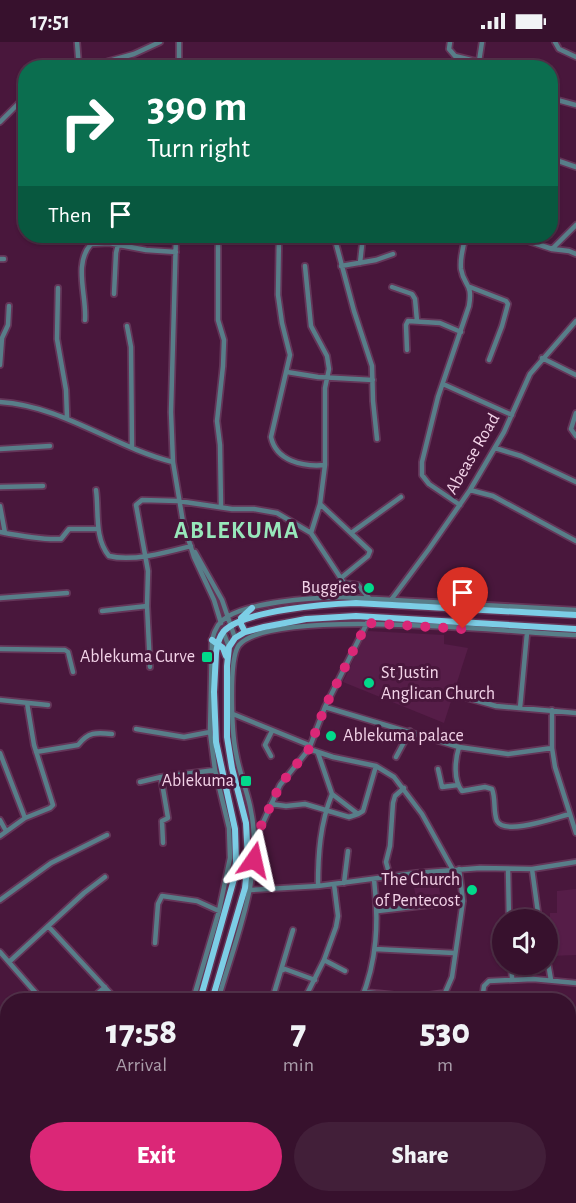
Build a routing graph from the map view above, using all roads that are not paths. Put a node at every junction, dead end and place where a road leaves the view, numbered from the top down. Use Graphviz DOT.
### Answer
graph roads {
  1 [pos="77,42"];
  2 [pos="160,42"];
  3 [pos="179,42"];
  4 [pos="450,42"];
  5 [pos="482,42"];
  6 [pos="555,42"];
  7 [pos="576,57"];
  8 [pos="78,60"];
  9 [pos="113,60"];
  10 [pos="179,60"];
  11 [pos="466,60"];
  12 [pos="479,60"];
  13 [pos="558,100"];
  14 [pos="18,104"];
  15 [pos="576,105"];
  16 [pos="0,122"];
  17 [pos="558,161"];
  18 [pos="576,167"];
  19 [pos="576,225"];
  20 [pos="119,243"];
  21 [pos="176,243"];
  22 [pos="218,243"];
  23 [pos="279,243"];
  24 [pos="336,243"];
  25 [pos="362,243"];
  26 [pos="464,243"];
  27 [pos="534,243"];
  28 [pos="118,246"];
  29 [pos="552,249"];
  30 [pos="176,252"];
  31 [pos="393,254"];
  32 [pos="576,254"];
  33 [pos="360,263"];
  34 [pos="305,266"];
  35 [pos="341,266"];
  36 [pos="392,287"];
  37 [pos="470,287"];
  38 [pos="58,288"];
  39 [pos="114,294"];
  40 [pos="9,306"];
  41 [pos="85,320"];
  42 [pos="417,321"];
  43 [pos="576,321"];
  44 [pos="127,326"];
  45 [pos="461,332"];
  46 [pos="407,350"];
  47 [pos="542,358"];
  48 [pos="489,360"];
  49 [pos="0,365"];
  50 [pos="287,372"];
  51 [pos="576,375"];
  52 [pos="326,377"];
  53 [pos="373,380"];
  54 [pos="443,384"];
  55 [pos="0,402"];
  56 [pos="576,413"];
  57 [pos="512,416"];
  58 [pos="67,417"];
  59 [pos="576,436"];
  60 [pos="377,439"];
  61 [pos="50,446"];
  62 [pos="132,447"];
  63 [pos="495,448"];
  64 [pos="0,449"];
  65 [pos="173,462"];
  66 [pos="325,465"];
  67 [pos="576,482"];
  68 [pos="43,486"];
  69 [pos="0,487"];
  70 [pos="96,490"];
  71 [pos="470,490"];
  72 [pos="401,497"];
  73 [pos="178,501"];
  74 [pos="320,504"];
  75 [pos="460,505"];
  76 [pos="0,506"];
  77 [pos="220,506"];
  78 [pos="98,529"];
  79 [pos="2,532"];
  80 [pos="351,532"];
  81 [pos="311,533"];
  82 [pos="576,541"];
  83 [pos="192,548"];
  84 [pos="144,555"];
  85 [pos="342,581"];
  86 [pos="67,593"];
  87 [pos="347,597"];
  88 [pos="0,598"];
  89 [pos="369,598"];
  90 [pos="331,600"];
  91 [pos="390,600"];
  92 [pos="147,606"];
  93 [pos="252,608"];
  94 [pos="576,610"];
  95 [pos="102,611"];
  96 [pos="576,615"];
  97 [pos="228,616"];
  98 [pos="241,621"];
  99 [pos="311,621"];
  100 [pos="220,623"];
  101 [pos="367,623"];
  102 [pos="231,626"];
  103 [pos="224,632"];
  104 [pos="245,632"];
  105 [pos="574,632"];
  106 [pos="526,633"];
  107 [pos="235,638"];
  108 [pos="215,642"];
  109 [pos="229,647"];
  110 [pos="0,649"];
  111 [pos="227,666"];
  112 [pos="150,667"];
  113 [pos="73,672"];
  114 [pos="467,698"];
  115 [pos="0,700"];
  116 [pos="27,704"];
  117 [pos="48,705"];
  118 [pos="325,707"];
  119 [pos="520,708"];
  120 [pos="552,710"];
  121 [pos="576,713"];
  122 [pos="233,714"];
  123 [pos="136,729"];
  124 [pos="272,731"];
  125 [pos="410,731"];
  126 [pos="210,732"];
  127 [pos="112,734"];
  128 [pos="231,737"];
  129 [pos="309,747"];
  130 [pos="459,747"];
  131 [pos="552,748"];
  132 [pos="36,752"];
  133 [pos="0,753"];
  134 [pos="318,753"];
  135 [pos="271,756"];
  136 [pos="396,757"];
  137 [pos="376,766"];
  138 [pos="438,769"];
  139 [pos="214,770"];
  140 [pos="161,777"];
  141 [pos="140,782"];
  142 [pos="458,785"];
  143 [pos="404,788"];
  144 [pos="332,794"];
  145 [pos="272,804"];
  146 [pos="227,806"];
  147 [pos="326,810"];
  148 [pos="358,814"];
  149 [pos="570,814"];
  150 [pos="25,818"];
  151 [pos="0,820"];
  152 [pos="6,831"];
  153 [pos="576,833"];
  154 [pos="107,835"];
  155 [pos="0,836"];
  156 [pos="255,839"];
  157 [pos="163,843"];
  158 [pos="348,851"];
  159 [pos="576,862"];
  160 [pos="456,869"];
  161 [pos="508,869"];
  162 [pos="532,869"];
  163 [pos="105,877"];
  164 [pos="390,877"];
  165 [pos="374,879"];
  166 [pos="344,883"];
  167 [pos="334,884"];
  168 [pos="318,886"];
  169 [pos="250,890"];
  170 [pos="0,900"];
  171 [pos="463,901"];
  172 [pos="244,902"];
  173 [pos="509,909"];
  174 [pos="537,909"];
  175 [pos="219,911"];
  176 [pos="378,911"];
  177 [pos="48,926"];
  178 [pos="293,930"];
  179 [pos="155,943"];
  180 [pos="375,949"];
  181 [pos="0,952"];
  182 [pos="454,952"];
  183 [pos="324,960"];
  184 [pos="9,962"];
  185 [pos="282,970"];
  186 [pos="345,971"];
  187 [pos="512,975"];
  188 [pos="550,975"];
  189 [pos="512,978"];
  190 [pos="315,980"];
  191 [pos="551,980"];
  192 [pos="576,983"];
  193 [pos="105,987"];
  194 [pos="364,992"];
  195 [pos="36,993"];
  196 [pos="98,993"];
  197 [pos="110,993"];
  198 [pos="195,993"];
  199 [pos="202,993"];
  200 [pos="214,993"];
  201 [pos="220,993"];
  202 [pos="274,993"];
  203 [pos="308,993"];
  204 [pos="374,993"];
  205 [pos="445,993"];
  206 [pos="484,993"];
  1 -- 8 [label="street"];
  2 -- 9 [label="street"];
  3 -- 10 [label="street"];
  4 -- 11 [label="street"];
  5 -- 12 [label="street"];
  6 -- 7 [label="street"];
  13 -- 15 [label="street"];
  14 -- 16 [label="street"];
  17 -- 18 [label="street"];
  19 -- 29 [label="street"];
  20 -- 28 [label="street"];
  21 -- 30 [label="street"];
  22 -- 77 [label="street"];
  23 -- 50 [label="street"];
  24 -- 35 [label="street"];
  25 -- 33 [label="street"];
  26 -- 37 [label="street"];
  27 -- 29 [label="street"];
  28 -- 30 [label="street"];
  28 -- 39 [label="street"];
  28 -- 41 [label="street"];
  29 -- 32 [label="street"];
  30 -- 65 [label="street"];
  31 -- 33 [label="street"];
  33 -- 35 [label="street"];
  34 -- 52 [label="street"];
  35 -- 53 [label="street"];
  36 -- 42 [label="street"];
  37 -- 45 [label="street"];
  37 -- 48 [label="street"];
  38 -- 58 [label="street"];
  40 -- 49 [label="street"];
  42 -- 45 [label="street"];
  42 -- 46 [label="street"];
  43 -- 47 [label="street, Abease Road"];
  44 -- 62 [label="street"];
  45 -- 54 [label="street"];
  47 -- 51 [label="street"];
  47 -- 57 [label="street, Abease Road"];
  50 -- 52 [label="street"];
  50 -- 66 [label="street"];
  52 -- 53 [label="street"];
  52 -- 66 [label="street"];
  53 -- 60 [label="street"];
  54 -- 57 [label="street"];
  54 -- 75 [label="street"];
  55 -- 58 [label="street"];
  56 -- 59 [label="street"];
  57 -- 63 [label="street, Abease Road"];
  58 -- 62 [label="street"];
  61 -- 64 [label="street"];
  62 -- 65 [label="street"];
  63 -- 67 [label="street"];
  63 -- 71 [label="street, Abease Road"];
  65 -- 73 [label="street"];
  66 -- 74 [label="street"];
  68 -- 69 [label="street"];
  70 -- 78 [label="street"];
  71 -- 75 [label="street, Abease Road"];
  71 -- 82 [label="street"];
  72 -- 80 [label="street"];
  73 -- 77 [label="street"];
  73 -- 83 [label="street"];
  73 -- 84 [label="street"];
  74 -- 80 [label="street"];
  74 -- 81 [label="street"];
  75 -- 91 [label="street, Abease Road"];
  76 -- 79 [label="street"];
  77 -- 81 [label="street"];
  78 -- 79 [label="street"];
  78 -- 84 [label="street"];
  80 -- 85 [label="street"];
  81 -- 85 [label="street"];
  83 -- 84 [label="street"];
  83 -- 97 [label="street"];
  83 -- 100 [label="street"];
  84 -- 92 [label="street"];
  85 -- 87 [label="street"];
  85 -- 89 [label="street"];
  86 -- 88 [label="street"];
  87 -- 89 [label="street"];
  87 -- 90 [label="street"];
  89 -- 91 [label="street"];
  90 -- 93 [label="street"];
  90 -- 96 [label="main road"];
  90 -- 98 [label="main road"];
  91 -- 94 [label="street"];
  92 -- 95 [label="street"];
  92 -- 112 [label="street"];
  93 -- 97 [label="street"];
  93 -- 98 [label="main road"];
  97 -- 100 [label="street"];
  97 -- 102 [label="street"];
  98 -- 102 [label="main road"];
  98 -- 104 [label="main road"];
  99 -- 101 [label="street"];
  99 -- 104 [label="main road"];
  99 -- 105 [label="main road"];
  99 -- 122 [label="street"];
  100 -- 103 [label="street"];
  100 -- 108 [label="street"];
  101 -- 106 [label="street"];
  101 -- 118 [label="street"];
  102 -- 103 [label="main road"];
  102 -- 107 [label="street"];
  103 -- 108 [label="main road"];
  103 -- 109 [label="street"];
  104 -- 107 [label="main road"];
  105 -- 106 [label="street"];
  106 -- 119 [label="street"];
  107 -- 109 [label="main road"];
  108 -- 111 [label="main road"];
  108 -- 126 [label="street"];
  108 -- 146 [label="main road"];
  109 -- 111 [label="main road"];
  110 -- 113 [label="street"];
  111 -- 128 [label="main road"];
  114 -- 119 [label="street"];
  115 -- 116 [label="street"];
  116 -- 117 [label="street"];
  116 -- 132 [label="street"];
  118 -- 125 [label="street"];
  118 -- 129 [label="street"];
  119 -- 120 [label="street"];
  120 -- 121 [label="street"];
  120 -- 131 [label="street"];
  122 -- 124 [label="street"];
  122 -- 128 [label="street"];
  123 -- 126 [label="street"];
  124 -- 129 [label="street"];
  124 -- 135 [label="street"];
  125 -- 130 [label="street"];
  125 -- 136 [label="street"];
  126 -- 139 [label="street"];
  127 -- 132 [label="street"];
  128 -- 156 [label="street"];
  128 -- 172 [label="main road"];
  129 -- 134 [label="street"];
  129 -- 145 [label="street"];
  130 -- 131 [label="street"];
  130 -- 142 [label="street"];
  131 -- 149 [label="street"];
  132 -- 150 [label="street"];
  133 -- 150 [label="street"];
  134 -- 137 [label="street"];
  134 -- 144 [label="street"];
  137 -- 143 [label="street"];
  137 -- 148 [label="street"];
  138 -- 142 [label="street"];
  139 -- 140 [label="street"];
  139 -- 146 [label="street"];
  140 -- 141 [label="street"];
  140 -- 157 [label="street"];
  142 -- 149 [label="street"];
  143 -- 160 [label="street"];
  143 -- 164 [label="street"];
  144 -- 147 [label="street"];
  144 -- 148 [label="street"];
  145 -- 147 [label="street"];
  145 -- 156 [label="street"];
  146 -- 175 [label="street"];
  146 -- 199 [label="main road"];
  147 -- 148 [label="street"];
  147 -- 168 [label="street"];
  149 -- 153 [label="street"];
  150 -- 152 [label="street"];
  151 -- 152 [label="street"];
  152 -- 155 [label="street"];
  154 -- 170 [label="street"];
  156 -- 169 [label="street"];
  158 -- 166 [label="street"];
  159 -- 162 [label="street"];
  160 -- 161 [label="street"];
  160 -- 164 [label="street"];
  160 -- 171 [label="street"];
  161 -- 162 [label="street"];
  161 -- 173 [label="street"];
  162 -- 174 [label="street"];
  163 -- 177 [label="street"];
  164 -- 165 [label="street"];
  165 -- 166 [label="street"];
  165 -- 176 [label="street"];
  166 -- 167 [label="street"];
  167 -- 168 [label="street"];
  167 -- 183 [label="street"];
  168 -- 169 [label="street"];
  169 -- 172 [label="street"];
  171 -- 176 [label="street"];
  171 -- 182 [label="street"];
  172 -- 200 [label="main road"];
  172 -- 201 [label="street"];
  175 -- 179 [label="street"];
  175 -- 198 [label="street"];
  176 -- 180 [label="street"];
  177 -- 184 [label="street"];
  177 -- 193 [label="street"];
  178 -- 185 [label="street"];
  180 -- 182 [label="street"];
  180 -- 194 [label="street"];
  181 -- 184 [label="street"];
  182 -- 205 [label="street"];
  183 -- 186 [label="street"];
  183 -- 190 [label="street"];
  184 -- 195 [label="street"];
  185 -- 190 [label="street"];
  185 -- 202 [label="street"];
  187 -- 189 [label="street"];
  188 -- 191 [label="street"];
  189 -- 191 [label="street"];
  189 -- 206 [label="street"];
  190 -- 203 [label="street"];
  191 -- 192 [label="street"];
  193 -- 196 [label="street"];
  193 -- 197 [label="street"];
  194 -- 204 [label="street"];
}
